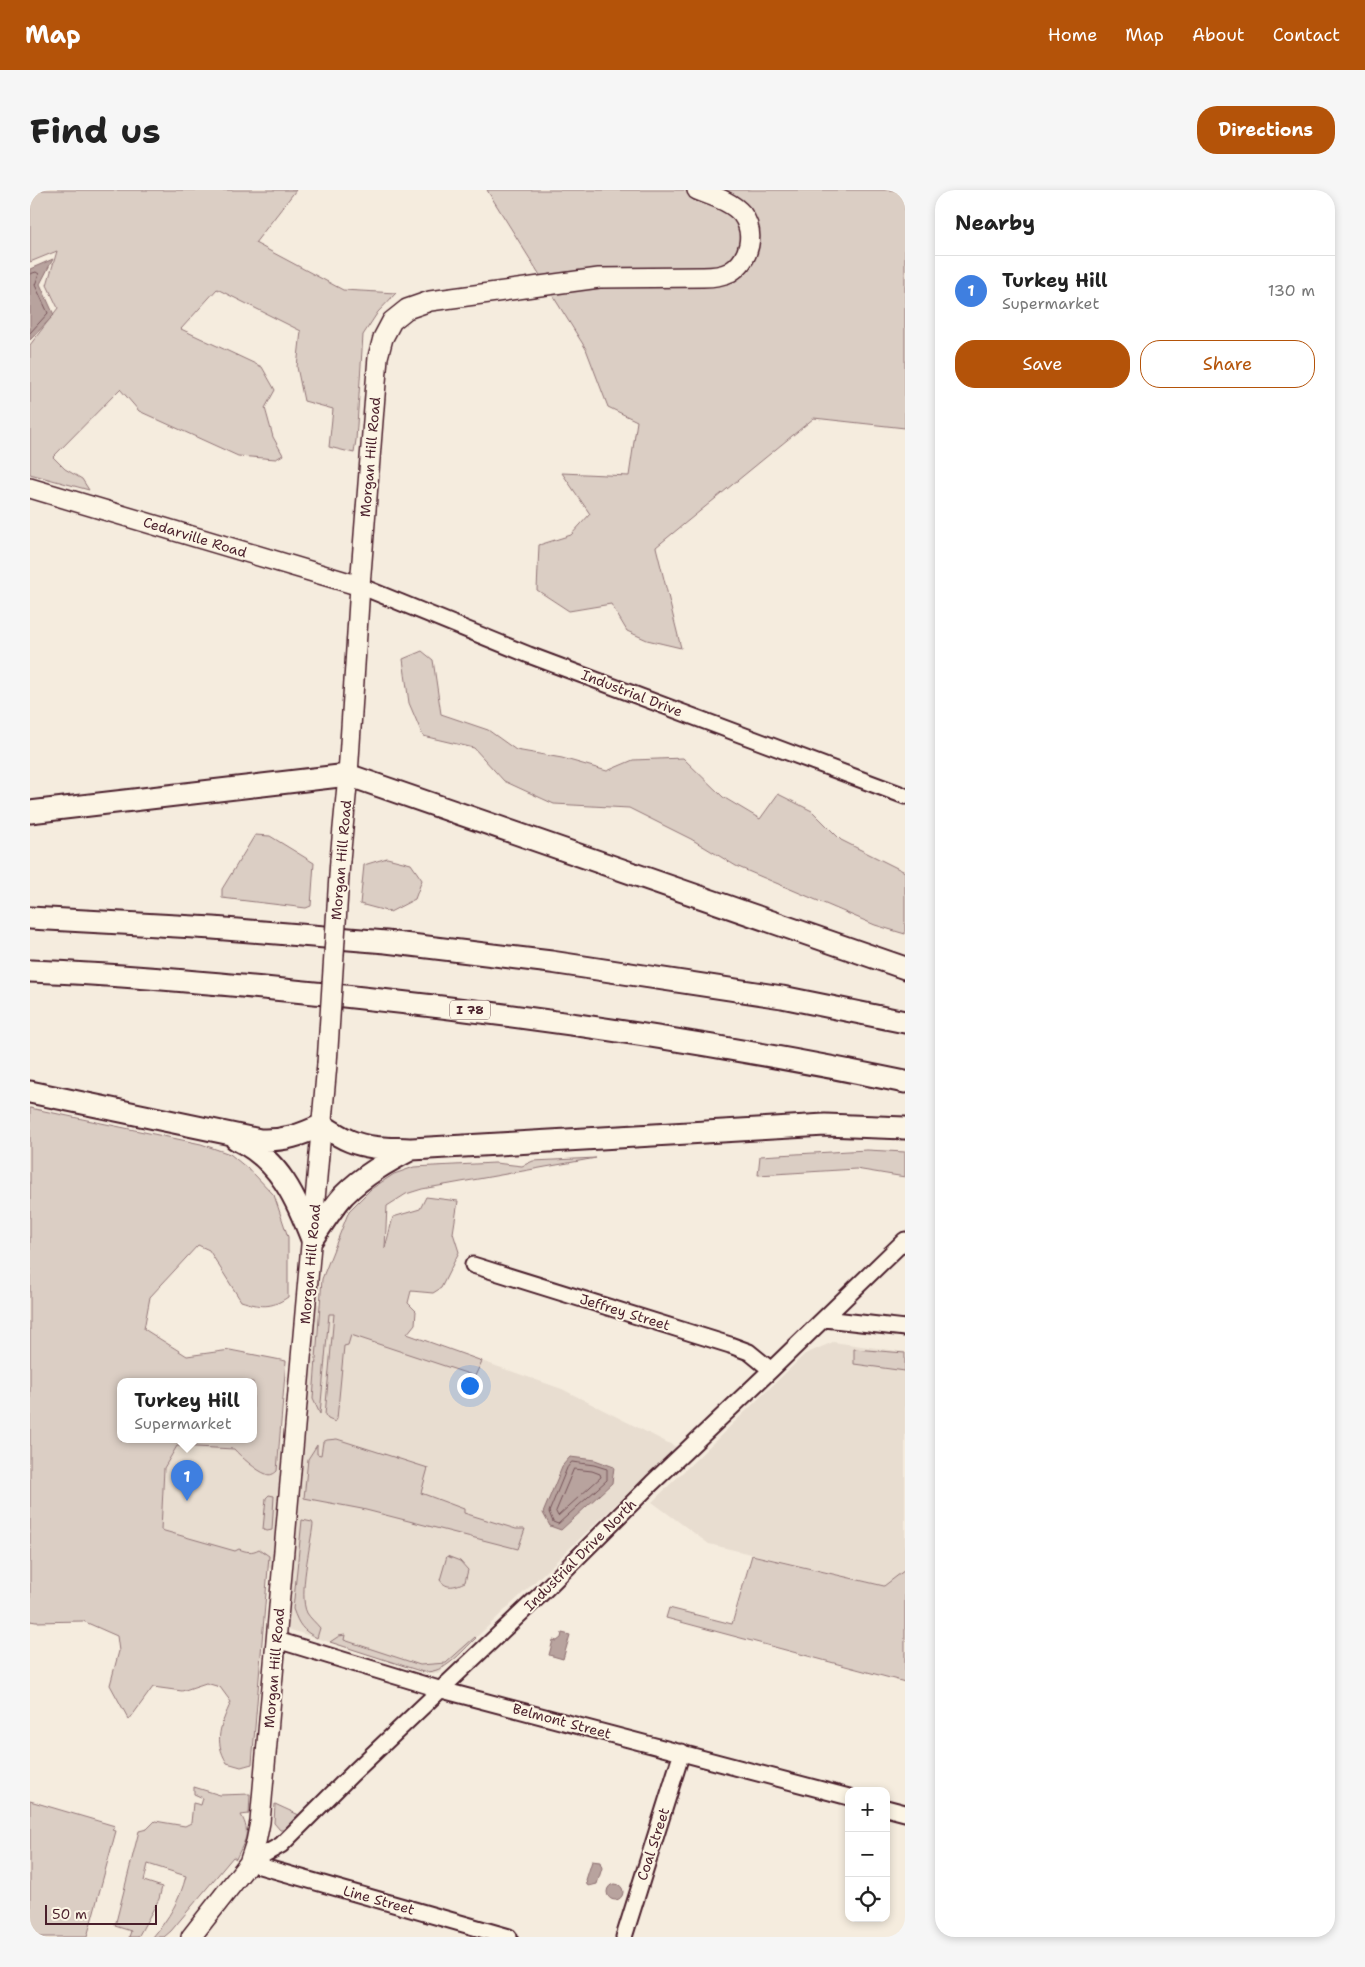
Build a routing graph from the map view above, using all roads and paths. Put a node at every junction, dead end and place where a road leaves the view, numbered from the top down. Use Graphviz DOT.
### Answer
graph roads {
  1 [pos="697,190"];
  2 [pos="30,488"];
  3 [pos="360,586"];
  4 [pos="348,775"];
  5 [pos="905,796"];
  6 [pos="30,812"];
  7 [pos="30,918"];
  8 [pos="905,968"];
  9 [pos="30,971"];
  10 [pos="905,1022"];
  11 [pos="905,1082"];
  12 [pos="30,1092"];
  13 [pos="322,1125"];
  14 [pos="905,1128"];
  15 [pos="222,1133"];
  16 [pos="412,1149"];
  17 [pos="312,1239"];
  18 [pos="905,1240"];
  19 [pos="473,1265"];
  20 [pos="825,1319"];
  21 [pos="905,1328"];
  22 [pos="772,1370"];
  23 [pos="277,1640"];
  24 [pos="442,1690"];
  25 [pos="682,1752"];
  26 [pos="845,1796"];
  27 [pos="890,1809"];
  28 [pos="905,1813"];
  29 [pos="249,1863"];
  30 [pos="191,1937"];
  31 [pos="509,1937"];
  32 [pos="624,1937"];
  1 -- 3 [label="main road, Morgan Hill Road"];
  2 -- 3 [label="main road, Cedarville Road"];
  3 -- 4 [label="main road, Morgan Hill Road"];
  3 -- 5 [label="street, Industrial Drive"];
  4 -- 6 [label="highway"];
  4 -- 8 [label="highway"];
  4 -- 13 [label="main road, Morgan Hill Road, bridge"];
  7 -- 10 [label="highway"];
  9 -- 11 [label="highway, I 78"];
  12 -- 15 [label="highway"];
  13 -- 15 [label="highway"];
  13 -- 16 [label="highway"];
  13 -- 17 [label="main road, Morgan Hill Road"];
  14 -- 16 [label="highway"];
  15 -- 17 [label="highway"];
  16 -- 17 [label="highway"];
  17 -- 23 [label="main road, Morgan Hill Road"];
  18 -- 20 [label="street, Industrial Drive North"];
  19 -- 22 [label="street, Jeffrey Street"];
  20 -- 21 [label="street"];
  20 -- 22 [label="street, Industrial Drive North"];
  22 -- 24 [label="street, Industrial Drive North"];
  23 -- 24 [label="street, Belmont Street"];
  23 -- 29 [label="main road, Morgan Hill Road"];
  24 -- 25 [label="street, Belmont Street"];
  24 -- 29 [label="street, Industrial Drive North"];
  25 -- 26 [label="street, Belmont Street"];
  25 -- 32 [label="street, Coal Street"];
  27 -- 28 [label="street"];
  29 -- 30 [label="main road"];
  29 -- 31 [label="street, Line Street"];
}
